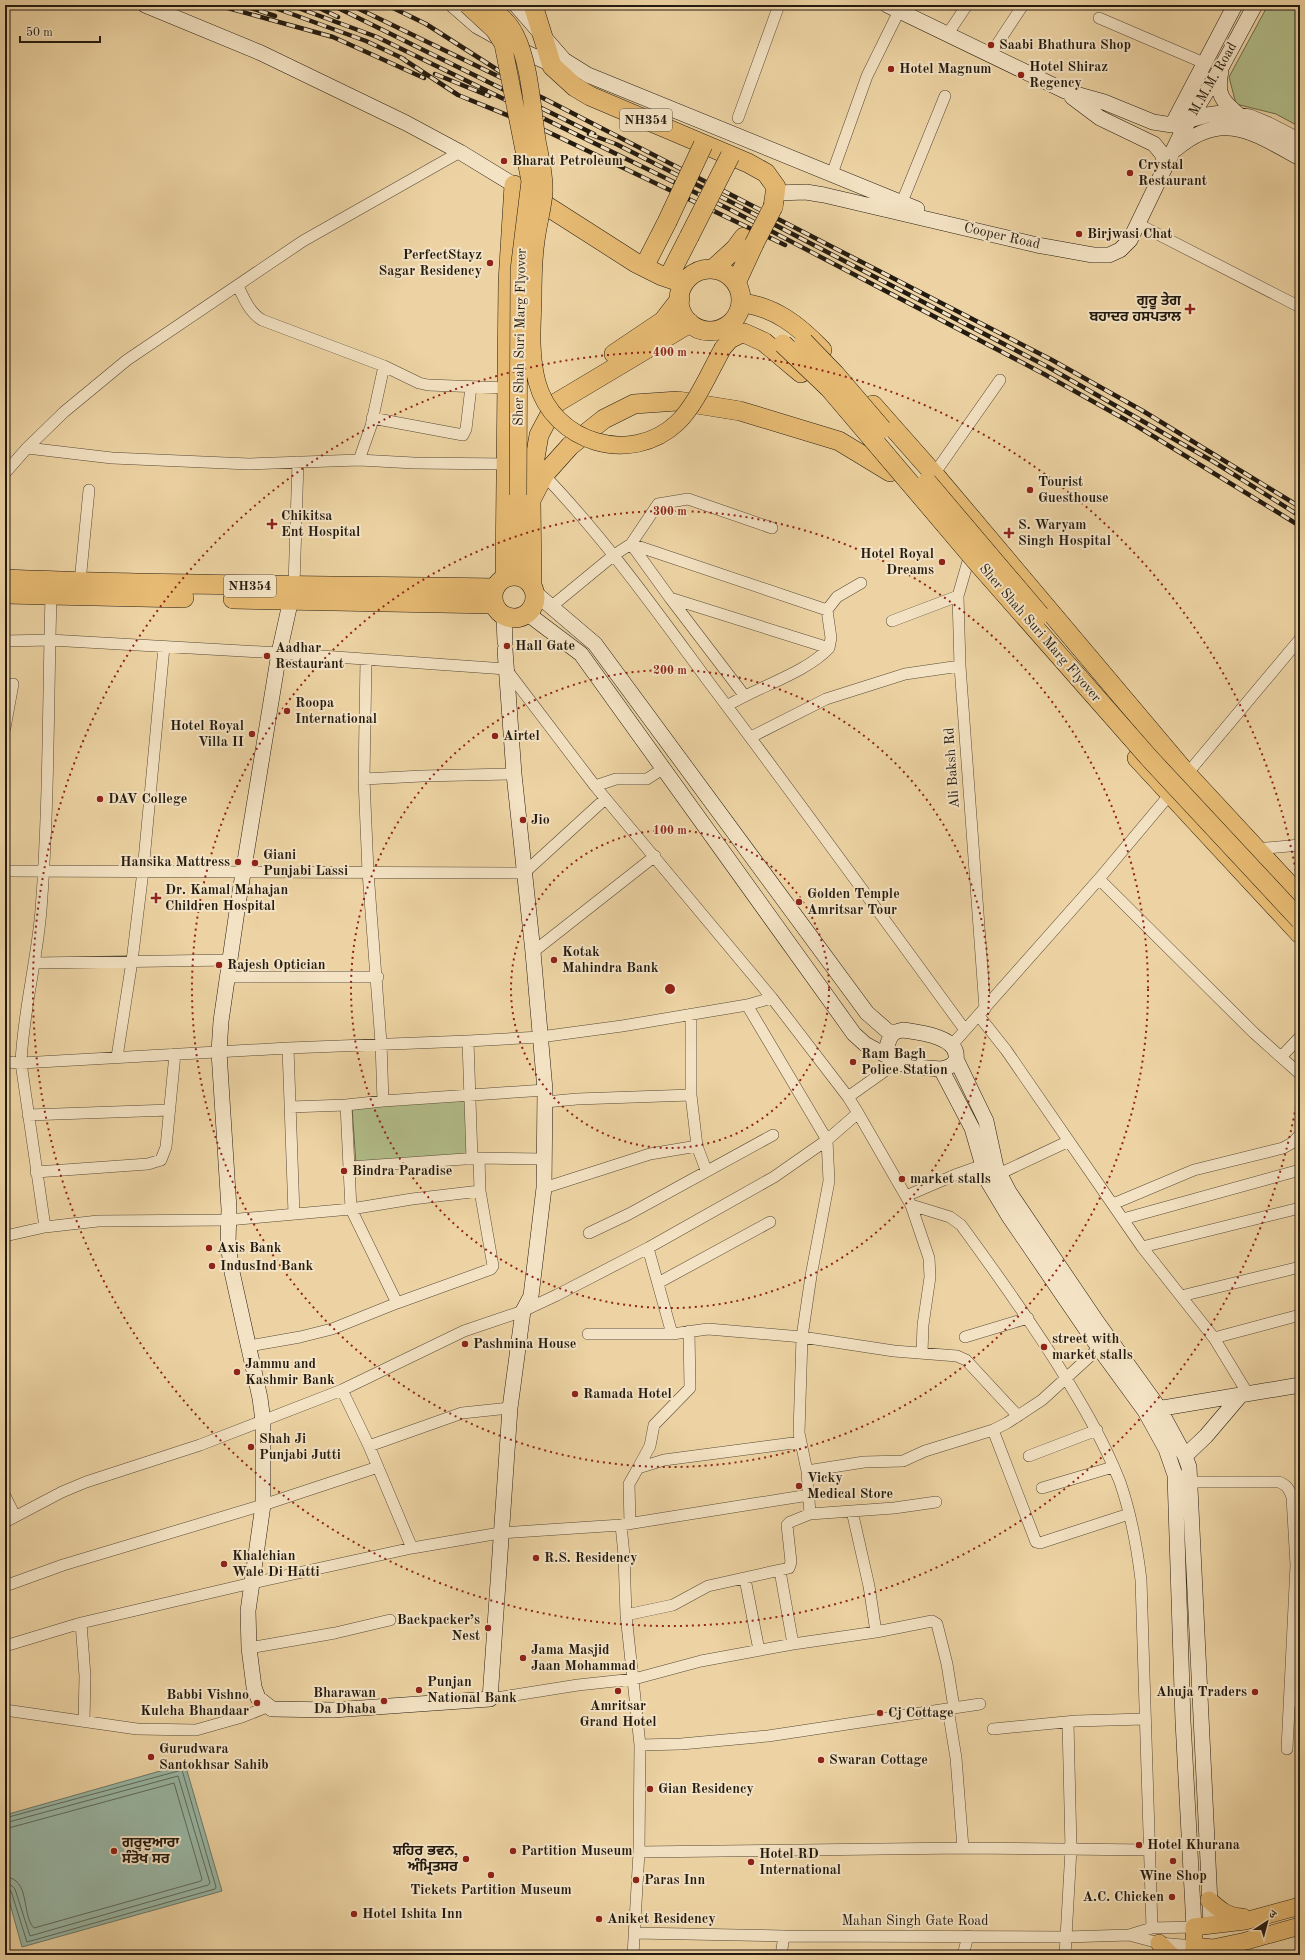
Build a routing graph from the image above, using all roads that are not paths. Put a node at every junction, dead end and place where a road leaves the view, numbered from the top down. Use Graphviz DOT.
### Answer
graph roads {
  1 [pos="145,5"];
  2 [pos="453,5"];
  3 [pos="467,5"];
  4 [pos="488,5"];
  5 [pos="516,5"];
  6 [pos="533,5"];
  7 [pos="779,5"];
  8 [pos="967,5"];
  9 [pos="1023,5"];
  10 [pos="1235,5"];
  11 [pos="1255,5"];
  12 [pos="896,7"];
  13 [pos="1099,18"];
  14 [pos="541,34"];
  15 [pos="947,35"];
  16 [pos="990,56"];
  17 [pos="1204,63"];
  18 [pos="551,65"];
  19 [pos="1221,68"];
  20 [pos="1065,91"];
  21 [pos="945,96"];
  22 [pos="1240,116"];
  23 [pos="738,118"];
  24 [pos="1190,120"];
  25 [pos="1172,125"];
  26 [pos="1300,141"];
  27 [pos="704,145"];
  28 [pos="460,152"];
  29 [pos="1172,153"];
  30 [pos="730,156"];
  31 [pos="1300,158"];
  32 [pos="1162,173"];
  33 [pos="832,174"];
  34 [pos="514,185"];
  35 [pos="771,201"];
  36 [pos="902,202"];
  37 [pos="1138,224"];
  38 [pos="961,226"];
  39 [pos="749,240"];
  40 [pos="644,267"];
  41 [pos="713,269"];
  42 [pos="736,283"];
  43 [pos="238,286"];
  44 [pos="677,287"];
  45 [pos="741,303"];
  46 [pos="1300,307"];
  47 [pos="767,309"];
  48 [pos="690,323"];
  49 [pos="744,333"];
  50 [pos="384,366"];
  51 [pos="1000,380"];
  52 [pos="508,381"];
  53 [pos="471,387"];
  54 [pos="372,418"];
  55 [pos="27,448"];
  56 [pos="359,460"];
  57 [pos="298,462"];
  58 [pos="507,463"];
  59 [pos="539,469"];
  60 [pos="890,472"];
  61 [pos="5,473"];
  62 [pos="934,474"];
  63 [pos="89,490"];
  64 [pos="524,498"];
  65 [pos="772,528"];
  66 [pos="980,528"];
  67 [pos="631,544"];
  68 [pos="614,555"];
  69 [pos="966,563"];
  70 [pos="5,579"];
  71 [pos="80,582"];
  72 [pos="861,583"];
  73 [pos="533,589"];
  74 [pos="293,592"];
  75 [pos="503,593"];
  76 [pos="5,594"];
  77 [pos="51,596"];
  78 [pos="958,596"];
  79 [pos="670,598"];
  80 [pos="552,606"];
  81 [pos="827,610"];
  82 [pos="528,614"];
  83 [pos="892,621"];
  84 [pos="1300,639"];
  85 [pos="50,640"];
  86 [pos="5,641"];
  87 [pos="164,647"];
  88 [pos="829,648"];
  89 [pos="279,653"];
  90 [pos="366,660"];
  91 [pos="960,666"];
  92 [pos="506,669"];
  93 [pos="13,684"];
  94 [pos="744,695"];
  95 [pos="727,706"];
  96 [pos="5,728"];
  97 [pos="751,737"];
  98 [pos="664,768"];
  99 [pos="514,774"];
  100 [pos="1187,774"];
  101 [pos="364,779"];
  102 [pos="595,786"];
  103 [pos="1170,796"];
  104 [pos="605,799"];
  105 [pos="1300,845"];
  106 [pos="1256,849"];
  107 [pos="655,856"];
  108 [pos="43,870"];
  109 [pos="5,871"];
  110 [pos="143,871"];
  111 [pos="245,872"];
  112 [pos="368,872"];
  113 [pos="524,873"];
  114 [pos="1099,879"];
  115 [pos="1300,896"];
  116 [pos="1300,906"];
  117 [pos="1300,920"];
  118 [pos="1300,934"];
  119 [pos="533,952"];
  120 [pos="230,960"];
  121 [pos="132,961"];
  122 [pos="35,963"];
  123 [pos="228,977"];
  124 [pos="378,977"];
  125 [pos="772,998"];
  126 [pos="747,1005"];
  127 [pos="982,1012"];
  128 [pos="691,1014"];
  129 [pos="965,1030"];
  130 [pos="891,1034"];
  131 [pos="540,1037"];
  132 [pos="1300,1037"];
  133 [pos="468,1042"];
  134 [pos="381,1043"];
  135 [pos="288,1048"];
  136 [pos="219,1052"];
  137 [pos="954,1053"];
  138 [pos="175,1054"];
  139 [pos="116,1057"];
  140 [pos="1281,1057"];
  141 [pos="893,1060"];
  142 [pos="5,1062"];
  143 [pos="21,1063"];
  144 [pos="941,1069"];
  145 [pos="1300,1074"];
  146 [pos="691,1095"];
  147 [pos="469,1096"];
  148 [pos="545,1096"];
  149 [pos="848,1097"];
  150 [pos="382,1101"];
  151 [pos="346,1105"];
  152 [pos="290,1107"];
  153 [pos="170,1110"];
  154 [pos="858,1113"];
  155 [pos="28,1115"];
  156 [pos="773,1135"];
  157 [pos="1300,1135"];
  158 [pos="827,1140"];
  159 [pos="1069,1141"];
  160 [pos="697,1146"];
  161 [pos="476,1158"];
  162 [pos="544,1159"];
  163 [pos="350,1167"];
  164 [pos="992,1167"];
  165 [pos="706,1170"];
  166 [pos="1300,1170"];
  167 [pos="36,1172"];
  168 [pos="544,1188"];
  169 [pos="480,1191"];
  170 [pos="908,1201"];
  171 [pos="1113,1204"];
  172 [pos="351,1208"];
  173 [pos="1300,1208"];
  174 [pos="294,1214"];
  175 [pos="1123,1219"];
  176 [pos="228,1220"];
  177 [pos="770,1222"];
  178 [pos="44,1227"];
  179 [pos="589,1233"];
  180 [pos="5,1236"];
  181 [pos="1142,1247"];
  182 [pos="648,1248"];
  183 [pos="1300,1267"];
  184 [pos="658,1284"];
  185 [pos="1181,1296"];
  186 [pos="397,1303"];
  187 [pos="523,1310"];
  188 [pos="1300,1315"];
  189 [pos="1028,1318"];
  190 [pos="689,1331"];
  191 [pos="588,1334"];
  192 [pos="672,1334"];
  193 [pos="802,1337"];
  194 [pos="965,1337"];
  195 [pos="1214,1338"];
  196 [pos="248,1346"];
  197 [pos="1099,1348"];
  198 [pos="922,1353"];
  199 [pos="1066,1379"];
  200 [pos="1300,1384"];
  201 [pos="342,1390"];
  202 [pos="1244,1395"];
  203 [pos="510,1408"];
  204 [pos="1152,1409"];
  205 [pos="1018,1416"];
  206 [pos="263,1421"];
  207 [pos="993,1430"];
  208 [pos="1097,1430"];
  209 [pos="801,1442"];
  210 [pos="369,1446"];
  211 [pos="1029,1456"];
  212 [pos="1185,1456"];
  213 [pos="378,1467"];
  214 [pos="1113,1467"];
  215 [pos="638,1468"];
  216 [pos="807,1471"];
  217 [pos="1190,1482"];
  218 [pos="1042,1488"];
  219 [pos="809,1495"];
  220 [pos="5,1496"];
  221 [pos="936,1502"];
  222 [pos="263,1505"];
  223 [pos="852,1511"];
  224 [pos="810,1514"];
  225 [pos="1129,1514"];
  226 [pos="15,1516"];
  227 [pos="5,1522"];
  228 [pos="626,1524"];
  229 [pos="500,1533"];
  230 [pos="412,1548"];
  231 [pos="780,1571"];
  232 [pos="745,1579"];
  233 [pos="252,1583"];
  234 [pos="5,1586"];
  235 [pos="626,1615"];
  236 [pos="390,1620"];
  237 [pos="81,1623"];
  238 [pos="876,1632"];
  239 [pos="793,1644"];
  240 [pos="5,1646"];
  241 [pos="249,1648"];
  242 [pos="759,1650"];
  243 [pos="634,1679"];
  244 [pos="490,1698"];
  245 [pos="1289,1698"];
  246 [pos="1300,1703"];
  247 [pos="980,1704"];
  248 [pos="267,1706"];
  249 [pos="951,1709"];
  250 [pos="5,1710"];
  251 [pos="1144,1719"];
  252 [pos="84,1720"];
  253 [pos="1068,1722"];
  254 [pos="993,1729"];
  255 [pos="640,1745"];
  256 [pos="1287,1749"];
  257 [pos="963,1848"];
  258 [pos="1071,1849"];
  259 [pos="1150,1850"];
  260 [pos="639,1852"];
  261 [pos="1209,1900"];
  262 [pos="1300,1906"];
  263 [pos="1260,1917"];
  264 [pos="1211,1924"];
  265 [pos="1300,1926"];
  266 [pos="1194,1927"];
  267 [pos="635,1933"];
  268 [pos="1129,1935"];
  269 [pos="784,1936"];
  270 [pos="968,1936"];
  271 [pos="1066,1937"];
  272 [pos="1246,1941"];
  273 [pos="1161,1946"];
  274 [pos="1194,1950"];
  275 [pos="1213,1952"];
  276 [pos="633,1955"];
  277 [pos="781,1955"];
  278 [pos="963,1955"];
  279 [pos="1064,1955"];
  280 [pos="1236,1955"];
  1 -- 28 [label="main road"];
  2 -- 18 [label="main road"];
  3 -- 64 [label="main road, Sher Shah Suri Marg Flyover, bridge"];
  4 -- 49 [label="main road, Sher Shah Suri Marg Flyover, bridge"];
  5 -- 14 [label="main road"];
  6 -- 14 [label="highway, NH354"];
  7 -- 23 [label="street"];
  8 -- 15 [label="street"];
  9 -- 16 [label="street"];
  10 -- 17 [label="main road, M.M.M. Road"];
  11 -- 19 [label="main road, M.M.M. Road"];
  12 -- 15 [label="main road"];
  12 -- 33 [label="street"];
  13 -- 17 [label="street"];
  14 -- 18 [label="highway, NH354"];
  14 -- 33 [label="main road"];
  15 -- 16 [label="main road"];
  16 -- 20 [label="main road"];
  17 -- 25 [label="main road, M.M.M. Road"];
  18 -- 27 [label="highway, NH354"];
  19 -- 22 [label="main road"];
  19 -- 24 [label="main road, M.M.M. Road"];
  20 -- 25 [label="main road"];
  20 -- 32 [label="main road"];
  21 -- 36 [label="street"];
  22 -- 24 [label="main road"];
  22 -- 26 [label="main road"];
  24 -- 25 [label="main road"];
  24 -- 29 [label="main road, M.M.M. Road"];
  27 -- 30 [label="highway, NH354"];
  27 -- 40 [label="highway, bridge"];
  28 -- 34 [label="main road"];
  28 -- 43 [label="street"];
  29 -- 31 [label="main road"];
  29 -- 32 [label="main road, Cooper Road"];
  30 -- 35 [label="highway, NH354"];
  30 -- 44 [label="highway, bridge"];
  32 -- 37 [label="main road, Cooper Road"];
  33 -- 36 [label="main road"];
  34 -- 40 [label="highway"];
  34 -- 52 [label="highway"];
  35 -- 38 [label="main road, Cooper Road"];
  35 -- 39 [label="highway, NH354, bridge"];
  36 -- 38 [label="main road"];
  37 -- 38 [label="main road, Cooper Road"];
  37 -- 46 [label="street"];
  39 -- 41 [label="highway, NH354"];
  39 -- 42 [label="highway, NH354"];
  40 -- 44 [label="highway"];
  41 -- 42 [label="highway"];
  41 -- 44 [label="highway, NH354"];
  42 -- 45 [label="highway"];
  43 -- 50 [label="street"];
  43 -- 55 [label="street"];
  44 -- 48 [label="highway"];
  44 -- 52 [label="highway, NH354"];
  45 -- 47 [label="highway"];
  45 -- 48 [label="highway"];
  47 -- 62 [label="highway"];
  47 -- 116 [label="highway, Sher Shah Suri Marg Flyover, bridge"];
  48 -- 59 [label="highway"];
  49 -- 60 [label="highway"];
  49 -- 117 [label="highway, Sher Shah Suri Marg Flyover, bridge"];
  50 -- 53 [label="street"];
  50 -- 54 [label="street"];
  51 -- 62 [label="street"];
  52 -- 53 [label="street"];
  52 -- 58 [label="highway"];
  53 -- 54 [label="street"];
  54 -- 56 [label="street"];
  55 -- 57 [label="street"];
  55 -- 61 [label="street"];
  56 -- 57 [label="street"];
  56 -- 58 [label="street"];
  57 -- 74 [label="street"];
  58 -- 59 [label="street"];
  58 -- 75 [label="highway"];
  59 -- 60 [label="highway"];
  59 -- 64 [label="highway"];
  59 -- 68 [label="street"];
  60 -- 69 [label="highway"];
  62 -- 66 [label="highway"];
  63 -- 71 [label="street"];
  64 -- 73 [label="highway"];
  64 -- 75 [label="main road, Sher Shah Suri Marg Flyover"];
  65 -- 67 [label="street"];
  66 -- 69 [label="street, Ali Baksh Rd"];
  66 -- 100 [label="highway"];
  67 -- 68 [label="street"];
  67 -- 79 [label="street"];
  67 -- 81 [label="street"];
  68 -- 80 [label="street"];
  68 -- 95 [label="street"];
  69 -- 78 [label="street, Ali Baksh Rd"];
  69 -- 103 [label="highway"];
  70 -- 71 [label="highway, NH354"];
  71 -- 74 [label="highway, NH354"];
  72 -- 81 [label="street"];
  73 -- 75 [label="highway"];
  73 -- 80 [label="main road"];
  73 -- 82 [label="highway"];
  74 -- 75 [label="highway, NH354"];
  74 -- 77 [label="highway, NH354"];
  74 -- 89 [label="main road"];
  75 -- 82 [label="highway, NH354"];
  75 -- 92 [label="main road"];
  76 -- 77 [label="highway, NH354"];
  77 -- 85 [label="street"];
  78 -- 83 [label="street"];
  78 -- 91 [label="street, Ali Baksh Rd"];
  79 -- 88 [label="street"];
  79 -- 94 [label="street"];
  80 -- 130 [label="main road"];
  81 -- 88 [label="street"];
  82 -- 98 [label="main road"];
  84 -- 100 [label="street"];
  85 -- 86 [label="street"];
  85 -- 87 [label="street"];
  85 -- 108 [label="street"];
  87 -- 89 [label="street"];
  87 -- 110 [label="street"];
  88 -- 94 [label="street"];
  89 -- 90 [label="street"];
  89 -- 111 [label="main road"];
  90 -- 92 [label="street"];
  90 -- 101 [label="street"];
  91 -- 97 [label="street"];
  91 -- 127 [label="street, Ali Baksh Rd"];
  92 -- 99 [label="main road"];
  92 -- 102 [label="street"];
  93 -- 96 [label="street"];
  94 -- 95 [label="street"];
  95 -- 97 [label="street"];
  97 -- 129 [label="street"];
  98 -- 102 [label="street"];
  98 -- 141 [label="main road"];
  99 -- 101 [label="street"];
  99 -- 113 [label="main road"];
  100 -- 103 [label="street"];
  100 -- 106 [label="highway"];
  101 -- 112 [label="street"];
  102 -- 104 [label="street"];
  103 -- 114 [label="street"];
  103 -- 118 [label="highway"];
  104 -- 107 [label="street"];
  104 -- 113 [label="street"];
  105 -- 106 [label="street"];
  106 -- 115 [label="highway"];
  107 -- 119 [label="street"];
  107 -- 125 [label="street"];
  108 -- 109 [label="street"];
  108 -- 110 [label="street"];
  108 -- 122 [label="street"];
  110 -- 111 [label="street"];
  110 -- 121 [label="street"];
  111 -- 112 [label="street"];
  111 -- 120 [label="main road"];
  112 -- 113 [label="street"];
  112 -- 124 [label="street"];
  113 -- 119 [label="main road"];
  114 -- 127 [label="street"];
  114 -- 140 [label="street"];
  119 -- 131 [label="main road"];
  120 -- 121 [label="street"];
  120 -- 123 [label="main road"];
  121 -- 122 [label="street"];
  121 -- 139 [label="street"];
  122 -- 143 [label="street"];
  123 -- 124 [label="street"];
  123 -- 136 [label="main road"];
  124 -- 134 [label="street"];
  125 -- 126 [label="street"];
  125 -- 149 [label="street"];
  126 -- 128 [label="street"];
  126 -- 158 [label="street"];
  127 -- 129 [label="street"];
  127 -- 159 [label="street"];
  128 -- 131 [label="street"];
  128 -- 146 [label="street"];
  129 -- 137 [label="street"];
  130 -- 137 [label="main road"];
  130 -- 141 [label="main road"];
  131 -- 133 [label="street"];
  131 -- 148 [label="main road"];
  132 -- 140 [label="street"];
  133 -- 134 [label="street"];
  133 -- 147 [label="street"];
  134 -- 135 [label="street"];
  134 -- 150 [label="street"];
  135 -- 136 [label="street"];
  135 -- 152 [label="street"];
  136 -- 138 [label="street"];
  136 -- 176 [label="main road"];
  137 -- 144 [label="main road"];
  137 -- 164 [label="main road"];
  138 -- 139 [label="street"];
  138 -- 153 [label="street"];
  139 -- 143 [label="street"];
  140 -- 145 [label="street"];
  141 -- 144 [label="main road"];
  141 -- 149 [label="street"];
  142 -- 143 [label="street"];
  143 -- 155 [label="street"];
  144 -- 164 [label="main road"];
  146 -- 148 [label="street"];
  146 -- 160 [label="street"];
  147 -- 148 [label="street"];
  147 -- 150 [label="street"];
  147 -- 161 [label="street"];
  148 -- 162 [label="main road"];
  149 -- 154 [label="street"];
  150 -- 151 [label="street"];
  151 -- 152 [label="street"];
  151 -- 163 [label="street"];
  152 -- 174 [label="street"];
  153 -- 155 [label="street"];
  153 -- 167 [label="street"];
  154 -- 158 [label="street"];
  154 -- 170 [label="street"];
  155 -- 167 [label="street"];
  156 -- 165 [label="street"];
  157 -- 171 [label="street"];
  158 -- 182 [label="street"];
  158 -- 193 [label="street"];
  159 -- 164 [label="street"];
  159 -- 171 [label="street"];
  160 -- 165 [label="street"];
  160 -- 168 [label="street"];
  161 -- 162 [label="street"];
  161 -- 163 [label="street"];
  161 -- 169 [label="street"];
  162 -- 168 [label="main road"];
  163 -- 172 [label="street"];
  164 -- 170 [label="street"];
  164 -- 197 [label="main road"];
  164 -- 204 [label="main road"];
  165 -- 179 [label="street"];
  166 -- 175 [label="street"];
  167 -- 178 [label="street"];
  168 -- 187 [label="main road"];
  169 -- 172 [label="street"];
  169 -- 186 [label="street"];
  170 -- 189 [label="street"];
  170 -- 198 [label="street"];
  171 -- 175 [label="street"];
  172 -- 174 [label="street"];
  172 -- 186 [label="street"];
  173 -- 181 [label="street"];
  174 -- 176 [label="street"];
  175 -- 181 [label="street"];
  176 -- 178 [label="street"];
  176 -- 196 [label="main road"];
  177 -- 184 [label="street"];
  178 -- 180 [label="street"];
  181 -- 185 [label="street"];
  182 -- 184 [label="street"];
  182 -- 187 [label="street"];
  183 -- 185 [label="street"];
  184 -- 192 [label="street"];
  185 -- 195 [label="street"];
  186 -- 196 [label="street"];
  187 -- 201 [label="street"];
  187 -- 203 [label="main road"];
  188 -- 195 [label="street"];
  189 -- 194 [label="street"];
  189 -- 199 [label="street"];
  190 -- 192 [label="street"];
  190 -- 193 [label="street"];
  190 -- 215 [label="street"];
  191 -- 192 [label="street"];
  193 -- 198 [label="street"];
  193 -- 209 [label="street"];
  195 -- 202 [label="street"];
  196 -- 206 [label="main road"];
  197 -- 199 [label="street"];
  197 -- 204 [label="main road"];
  198 -- 205 [label="street"];
  199 -- 205 [label="street"];
  199 -- 208 [label="street"];
  200 -- 202 [label="main road"];
  201 -- 206 [label="street"];
  201 -- 210 [label="street"];
  202 -- 204 [label="main road"];
  202 -- 212 [label="main road"];
  203 -- 210 [label="street"];
  203 -- 229 [label="main road"];
  204 -- 212 [label="main road"];
  204 -- 266 [label="main road"];
  205 -- 207 [label="street"];
  206 -- 222 [label="main road"];
  206 -- 226 [label="street"];
  207 -- 216 [label="street"];
  207 -- 225 [label="street"];
  208 -- 211 [label="street"];
  208 -- 214 [label="street"];
  209 -- 215 [label="street"];
  209 -- 216 [label="street"];
  210 -- 213 [label="street"];
  212 -- 217 [label="main road"];
  213 -- 222 [label="street"];
  213 -- 230 [label="street"];
  214 -- 218 [label="street"];
  214 -- 225 [label="street"];
  215 -- 228 [label="street"];
  216 -- 219 [label="street"];
  217 -- 245 [label="street"];
  217 -- 261 [label="main road"];
  219 -- 224 [label="street"];
  219 -- 228 [label="street"];
  220 -- 226 [label="street"];
  221 -- 223 [label="street"];
  222 -- 233 [label="main road"];
  222 -- 234 [label="street"];
  223 -- 224 [label="street"];
  223 -- 238 [label="street"];
  224 -- 231 [label="street"];
  225 -- 251 [label="street"];
  226 -- 227 [label="street"];
  228 -- 229 [label="street"];
  228 -- 235 [label="street"];
  229 -- 230 [label="street"];
  229 -- 244 [label="main road"];
  230 -- 233 [label="street"];
  231 -- 232 [label="street"];
  231 -- 239 [label="street"];
  232 -- 235 [label="street"];
  232 -- 242 [label="street"];
  233 -- 237 [label="street"];
  233 -- 241 [label="main road"];
  235 -- 243 [label="street"];
  236 -- 241 [label="street"];
  237 -- 240 [label="street"];
  237 -- 252 [label="street"];
  238 -- 239 [label="street"];
  238 -- 249 [label="street"];
  239 -- 242 [label="street"];
  241 -- 248 [label="main road"];
  242 -- 243 [label="street"];
  243 -- 244 [label="street"];
  243 -- 255 [label="street"];
  244 -- 248 [label="main road"];
  245 -- 246 [label="street"];
  245 -- 256 [label="street"];
  247 -- 249 [label="street"];
  248 -- 252 [label="street"];
  249 -- 255 [label="street"];
  249 -- 257 [label="street"];
  250 -- 252 [label="street"];
  251 -- 253 [label="street"];
  251 -- 259 [label="street"];
  253 -- 254 [label="street"];
  253 -- 258 [label="street"];
  255 -- 260 [label="street"];
  257 -- 258 [label="street"];
  257 -- 260 [label="street"];
  258 -- 259 [label="street"];
  258 -- 271 [label="street"];
  259 -- 273 [label="street"];
  260 -- 267 [label="street"];
  261 -- 263 [label="main road"];
  261 -- 264 [label="main road"];
  262 -- 263 [label="main road"];
  263 -- 264 [label="main road"];
  264 -- 266 [label="main road"];
  264 -- 275 [label="main road"];
  265 -- 272 [label="main road"];
  266 -- 273 [label="street, Mahan Singh Gate Road"];
  266 -- 274 [label="main road"];
  267 -- 269 [label="street, Mahan Singh Gate Road"];
  267 -- 276 [label="street"];
  268 -- 271 [label="street, Mahan Singh Gate Road"];
  268 -- 273 [label="street"];
  268 -- 273 [label="street, Mahan Singh Gate Road"];
  269 -- 270 [label="street, Mahan Singh Gate Road"];
  269 -- 277 [label="street"];
  270 -- 271 [label="street, Mahan Singh Gate Road"];
  270 -- 278 [label="street"];
  271 -- 279 [label="street"];
  272 -- 275 [label="main road"];
  272 -- 280 [label="main road"];
  273 -- 274 [label="street"];
  274 -- 275 [label="main road"];
}
